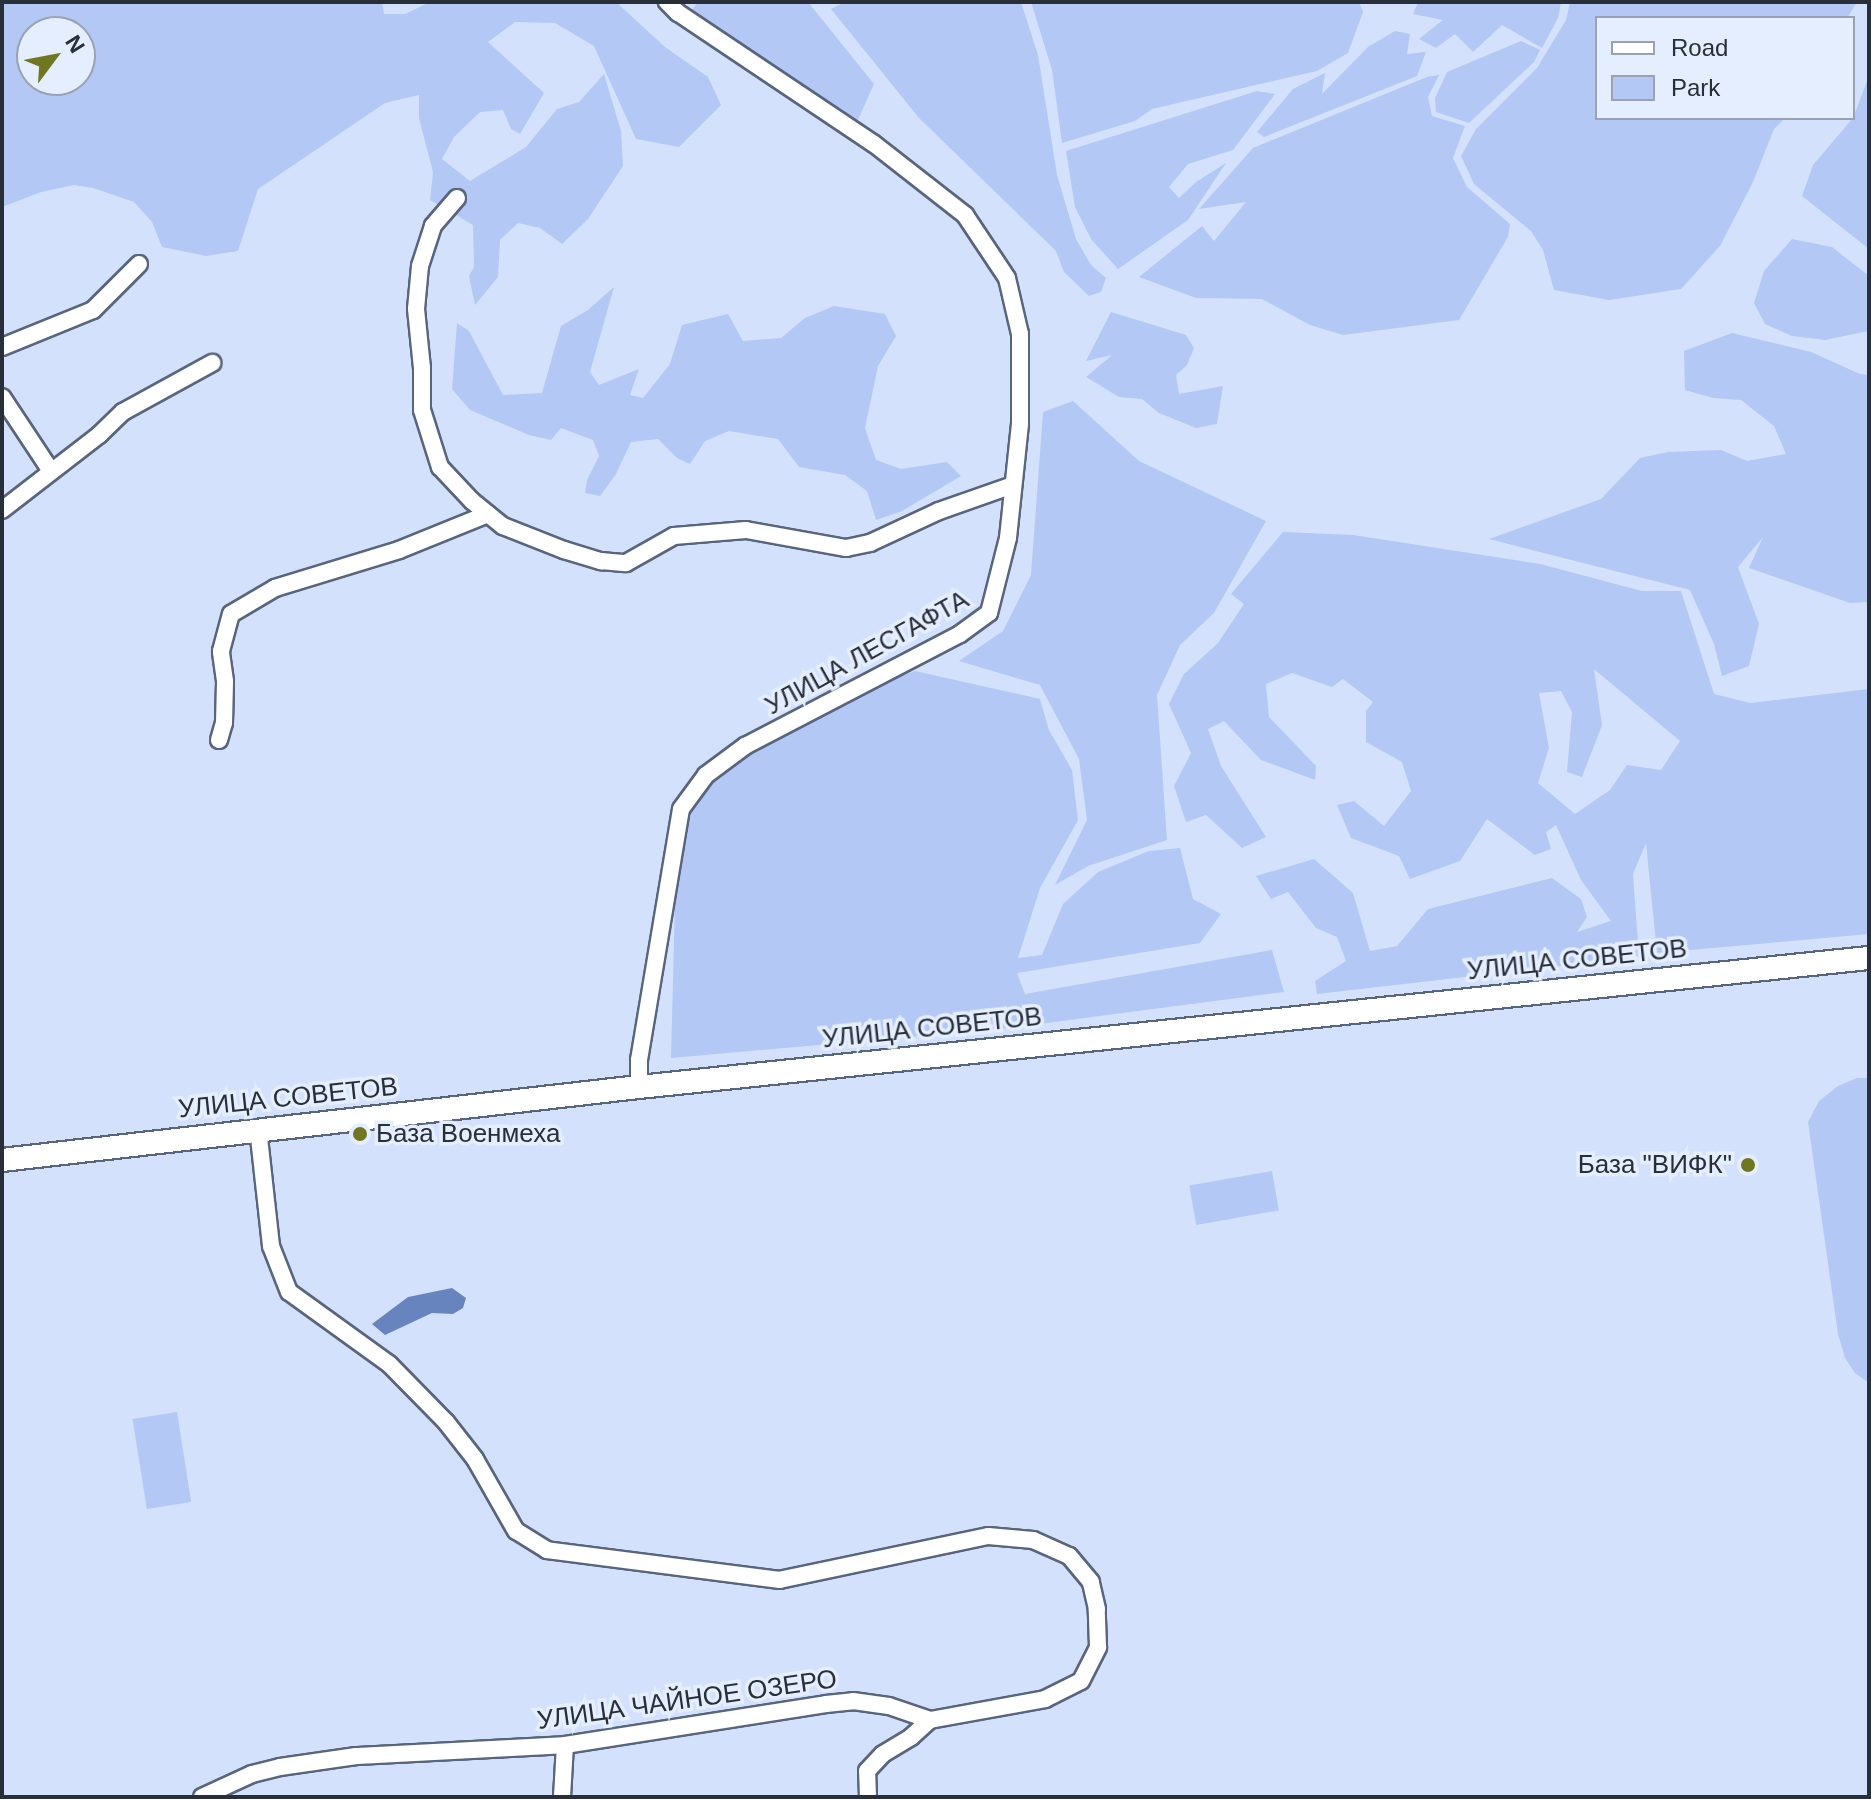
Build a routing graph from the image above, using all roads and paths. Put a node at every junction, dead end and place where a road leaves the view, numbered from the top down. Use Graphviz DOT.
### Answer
graph roads {
  1 [pos="667,2"];
  2 [pos="457,198"];
  3 [pos="139,264"];
  4 [pos="2,347"];
  5 [pos="212,363"];
  6 [pos="2,397"];
  7 [pos="51,471"];
  8 [pos="1013,485"];
  9 [pos="2,510"];
  10 [pos="488,514"];
  11 [pos="219,740"];
  12 [pos="1869,958"];
  13 [pos="639,1087"];
  14 [pos="258,1129"];
  15 [pos="2,1160"];
  16 [pos="930,1720"];
  17 [pos="565,1745"];
  18 [pos="202,1797"];
  19 [pos="562,1797"];
  20 [pos="868,1797"];
  1 -- 8 [label="street, УЛИЦА ЛЕСГАФТА"];
  2 -- 10 [label="street"];
  3 -- 4 [label="street"];
  5 -- 7 [label="street"];
  6 -- 7 [label="street"];
  7 -- 9 [label="street"];
  8 -- 10 [label="street"];
  8 -- 13 [label="street, УЛИЦА ЛЕСГАФТА"];
  10 -- 11 [label="street"];
  12 -- 13 [label="main road, УЛИЦА СОВЕТОВ"];
  13 -- 14 [label="main road, УЛИЦА СОВЕТОВ"];
  14 -- 15 [label="main road, УЛИЦА СОВЕТОВ"];
  14 -- 16 [label="street"];
  16 -- 17 [label="street, УЛИЦА ЧАЙНОЕ ОЗЕРО"];
  16 -- 20 [label="street"];
  17 -- 18 [label="street, УЛИЦА ЧАЙНОЕ ОЗЕРО"];
  17 -- 19 [label="street"];
}
